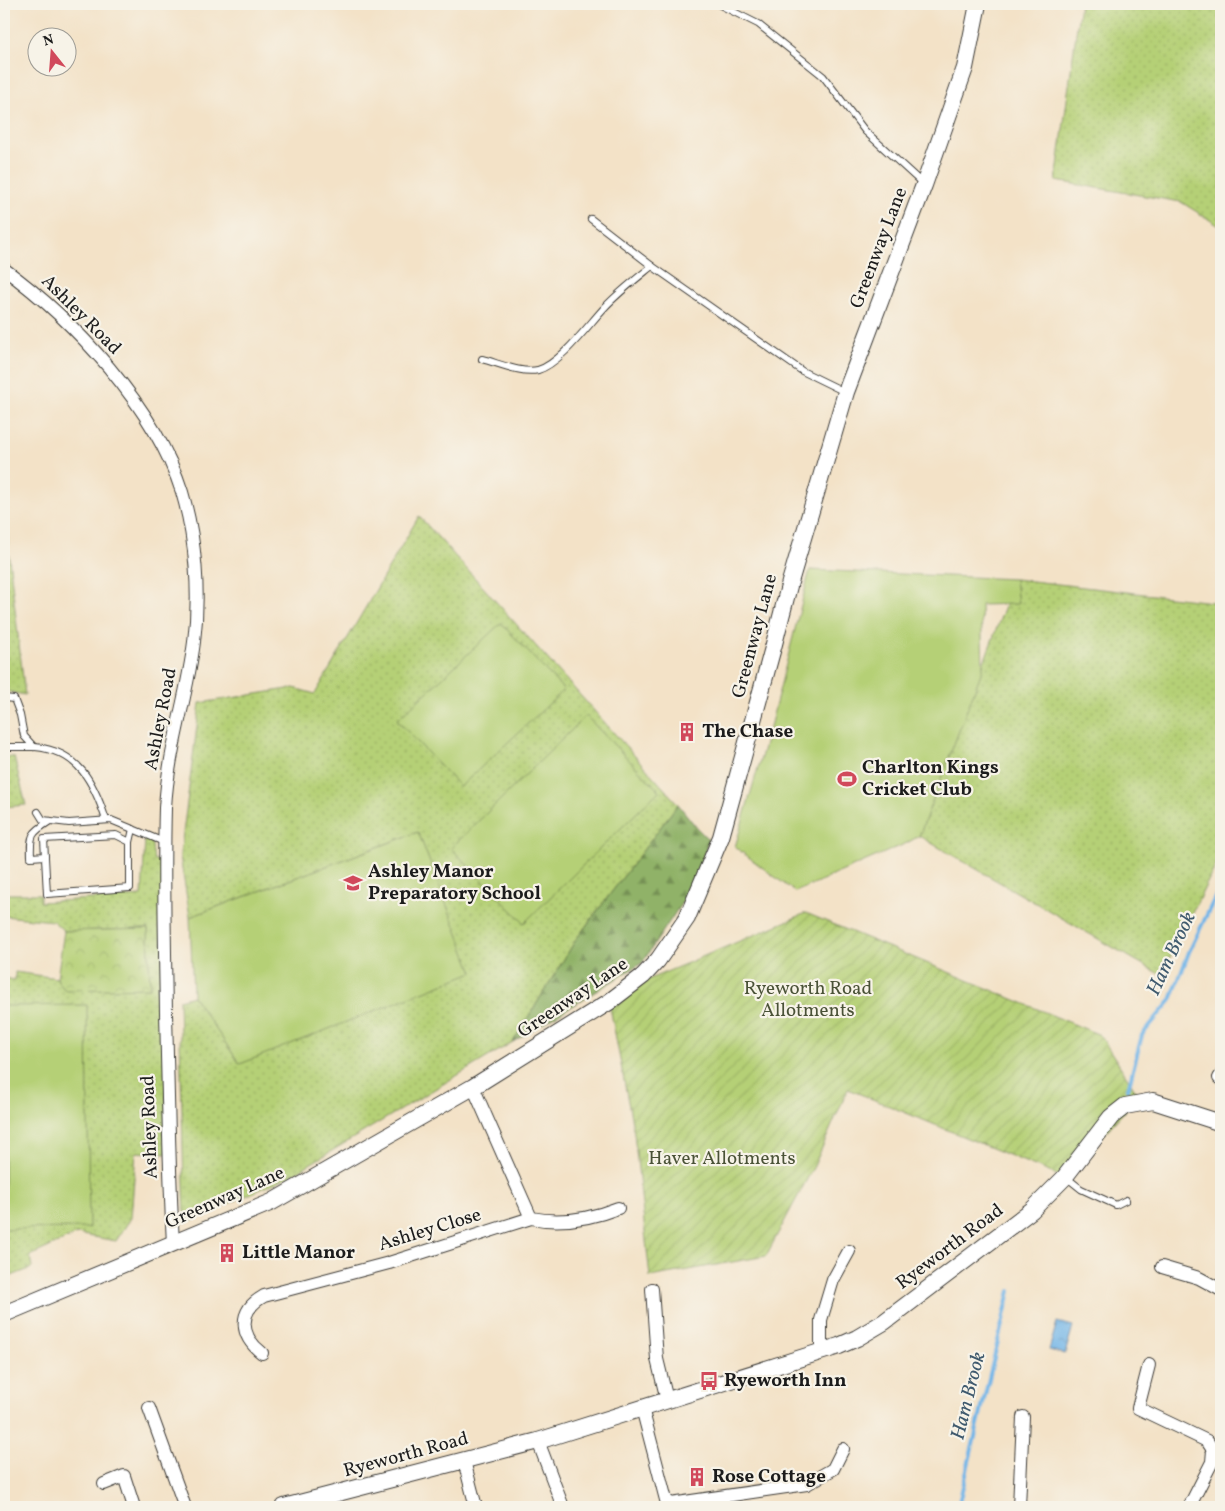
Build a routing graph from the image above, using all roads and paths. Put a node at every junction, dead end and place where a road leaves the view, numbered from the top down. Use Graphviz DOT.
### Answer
graph roads {
  1 [pos="718,4"];
  2 [pos="978,4"];
  3 [pos="924,185"];
  4 [pos="591,219"];
  5 [pos="652,266"];
  6 [pos="4,269"];
  7 [pos="482,359"];
  8 [pos="846,392"];
  9 [pos="4,698"];
  10 [pos="34,747"];
  11 [pos="4,748"];
  12 [pos="38,812"];
  13 [pos="106,820"];
  14 [pos="50,821"];
  15 [pos="133,829"];
  16 [pos="130,842"];
  17 [pos="164,842"];
  18 [pos="45,856"];
  19 [pos="473,1087"];
  20 [pos="1221,1123"];
  21 [pos="1065,1176"];
  22 [pos="1126,1200"];
  23 [pos="618,1208"];
  24 [pos="531,1218"];
  25 [pos="173,1244"];
  26 [pos="849,1251"];
  27 [pos="1162,1268"];
  28 [pos="652,1289"];
  29 [pos="1221,1290"];
  30 [pos="4,1314"];
  31 [pos="821,1352"];
  32 [pos="262,1353"];
  33 [pos="1149,1364"];
  34 [pos="667,1400"];
  35 [pos="149,1408"];
  36 [pos="642,1408"];
  37 [pos="1023,1417"];
  38 [pos="538,1441"];
  39 [pos="843,1449"];
  40 [pos="464,1460"];
  41 [pos="104,1484"];
  42 [pos="671,1506"];
  43 [pos="134,1507"];
  44 [pos="185,1507"];
  45 [pos="284,1507"];
  46 [pos="476,1507"];
  47 [pos="563,1507"];
  48 [pos="1019,1507"];
  49 [pos="1189,1507"];
  1 -- 3 [label="lane"];
  2 -- 3 [label="street, Greenway Lane"];
  3 -- 8 [label="street, Greenway Lane"];
  4 -- 5 [label="lane"];
  5 -- 7 [label="lane"];
  5 -- 8 [label="lane"];
  6 -- 17 [label="street, Ashley Road"];
  8 -- 19 [label="street, Greenway Lane"];
  9 -- 10 [label="lane"];
  10 -- 11 [label="lane"];
  10 -- 13 [label="lane"];
  12 -- 14 [label="lane"];
  13 -- 14 [label="lane"];
  13 -- 15 [label="lane"];
  14 -- 18 [label="lane"];
  15 -- 16 [label="lane"];
  15 -- 17 [label="lane"];
  16 -- 18 [label="lane"];
  16 -- 18 [label="lane"];
  17 -- 25 [label="street, Ashley Road"];
  19 -- 24 [label="street"];
  19 -- 25 [label="street, Greenway Lane"];
  20 -- 21 [label="street, Ryeworth Road"];
  21 -- 22 [label="lane"];
  21 -- 31 [label="street, Ryeworth Road"];
  23 -- 24 [label="street, Ashley Close"];
  24 -- 32 [label="street, Ashley Close"];
  25 -- 30 [label="street, Greenway Lane"];
  26 -- 31 [label="street"];
  27 -- 29 [label="street"];
  28 -- 34 [label="street"];
  31 -- 34 [label="street, Ryeworth Road"];
  33 -- 49 [label="street"];
  34 -- 36 [label="street, Ryeworth Road"];
  35 -- 44 [label="street"];
  36 -- 38 [label="street, Ryeworth Road"];
  36 -- 42 [label="street"];
  37 -- 48 [label="street"];
  38 -- 40 [label="street, Ryeworth Road"];
  38 -- 47 [label="street"];
  39 -- 42 [label="street"];
  40 -- 45 [label="street, Ryeworth Road"];
  40 -- 46 [label="street"];
  41 -- 43 [label="street"];
}
